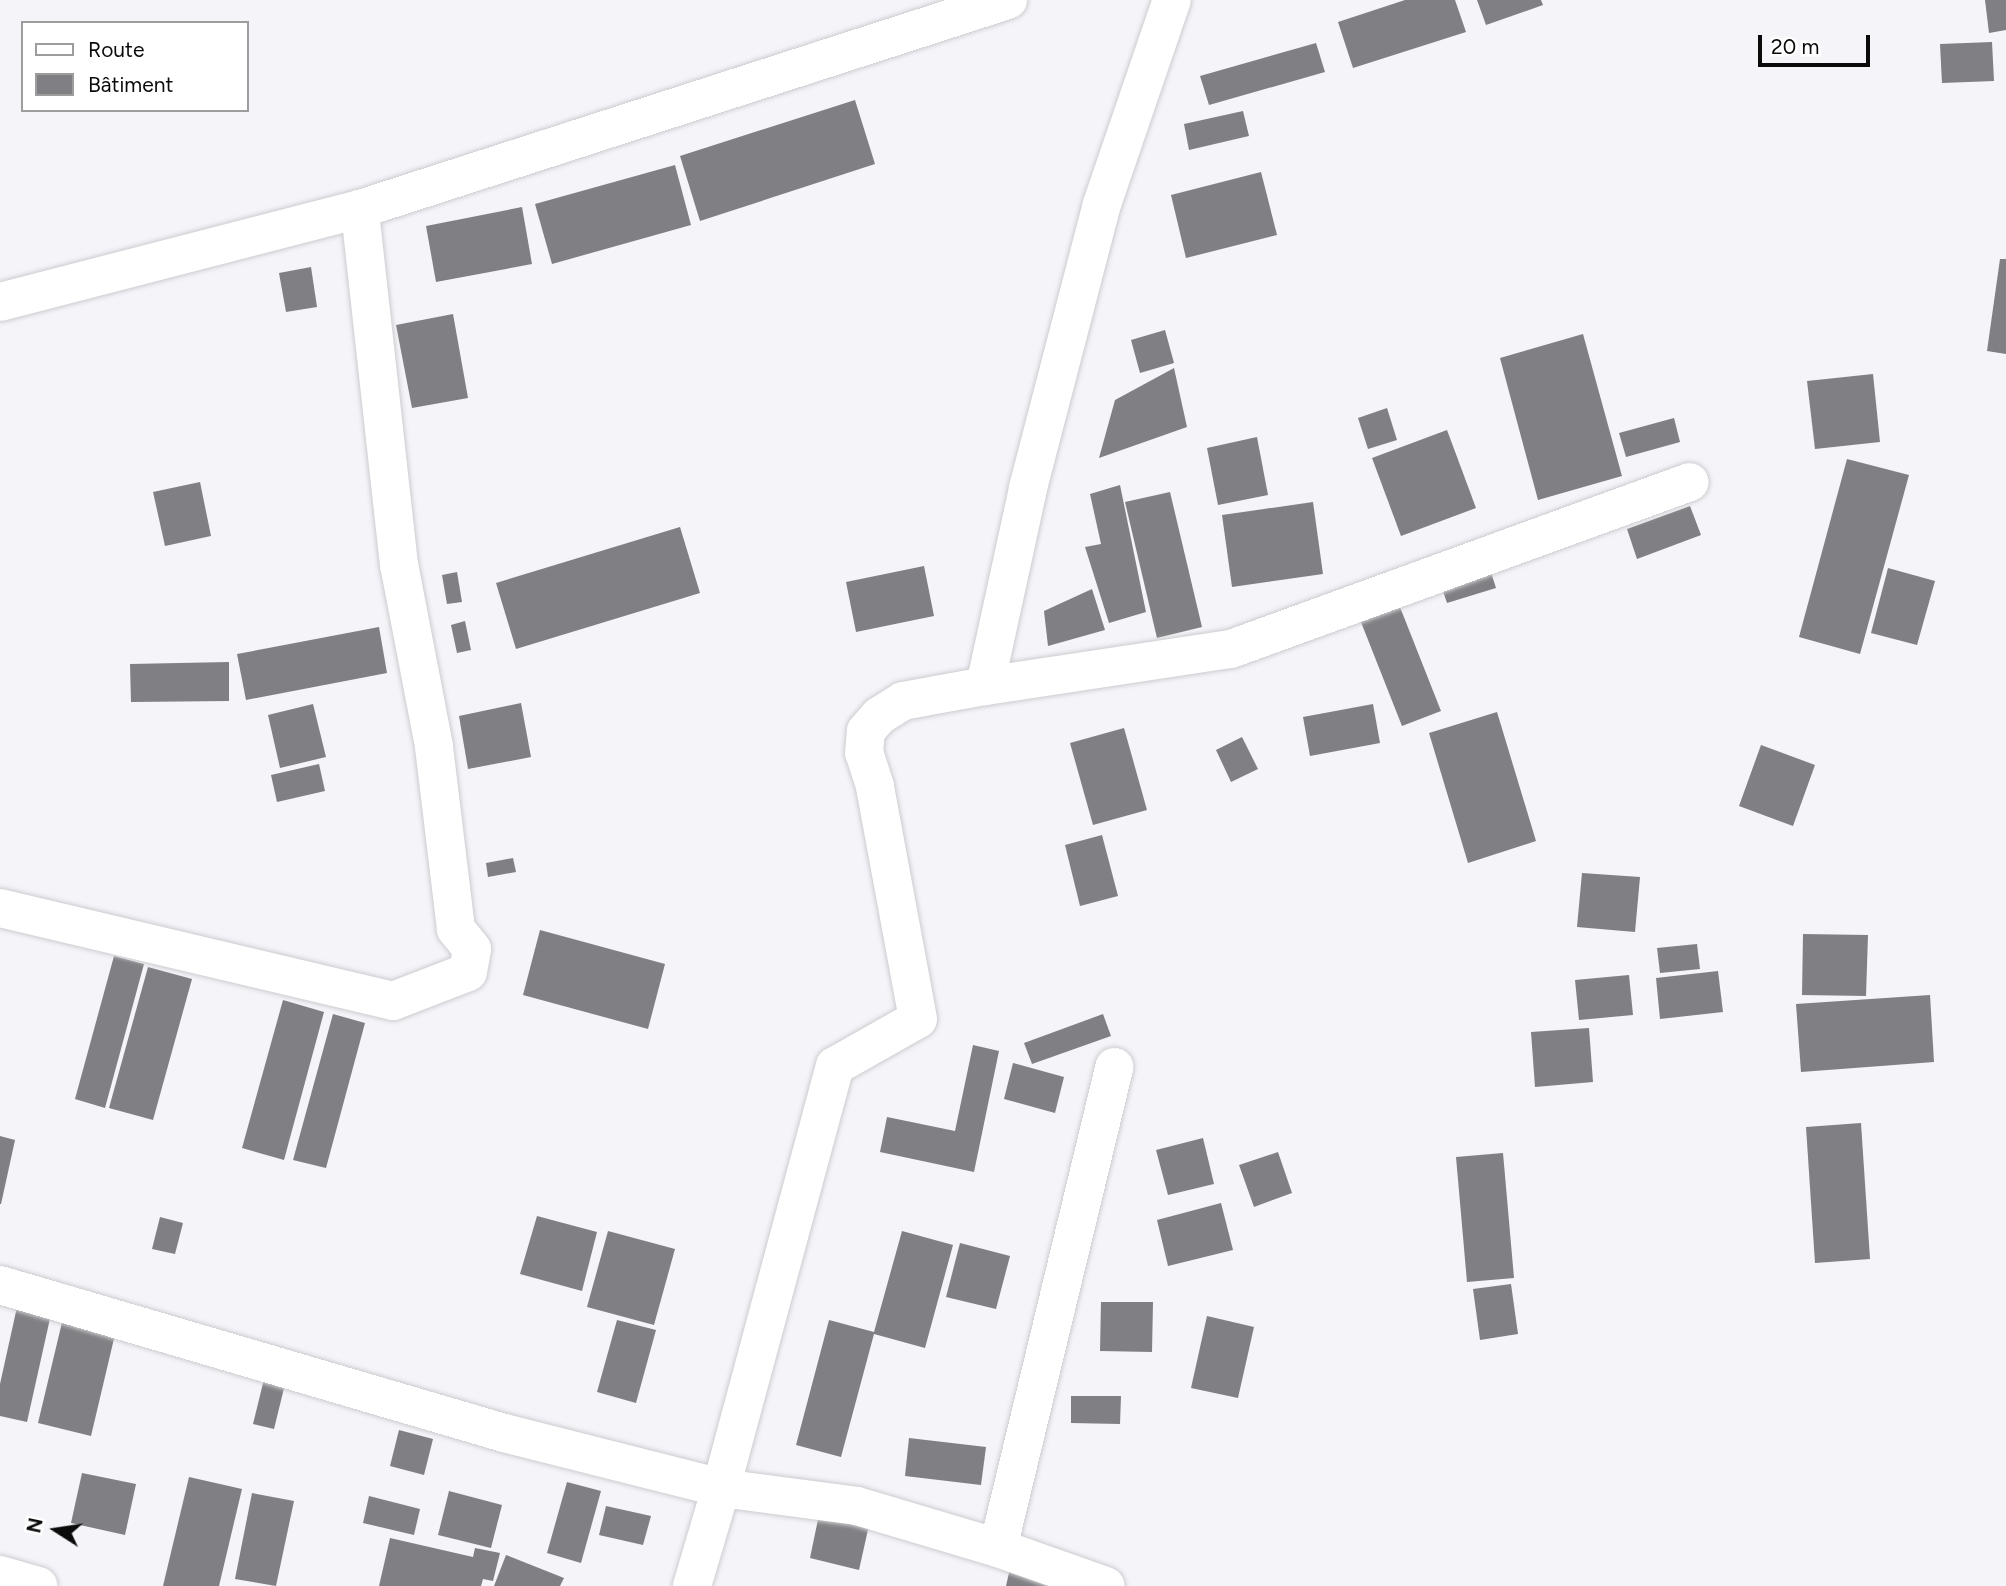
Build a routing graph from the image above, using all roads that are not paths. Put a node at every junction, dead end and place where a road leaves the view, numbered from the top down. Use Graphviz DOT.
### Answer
graph roads {
  1 [pos="1008,0"];
  2 [pos="1172,0"];
  3 [pos="360,209"];
  4 [pos="0,302"];
  5 [pos="1690,482"];
  6 [pos="985,686"];
  7 [pos="0,908"];
  8 [pos="1114,1067"];
  9 [pos="0,1285"];
  10 [pos="721,1488"];
  11 [pos="998,1548"];
  12 [pos="0,1575"];
  13 [pos="38,1586"];
  14 [pos="692,1586"];
  15 [pos="1106,1586"];
  1 -- 3 [label="street"];
  2 -- 6 [label="street"];
  3 -- 4 [label="street"];
  3 -- 7 [label="street"];
  5 -- 6 [label="street"];
  6 -- 10 [label="street"];
  8 -- 11 [label="street"];
  9 -- 10 [label="street"];
  10 -- 11 [label="street"];
  10 -- 14 [label="street"];
  11 -- 15 [label="street"];
  12 -- 13 [label="street"];
}
